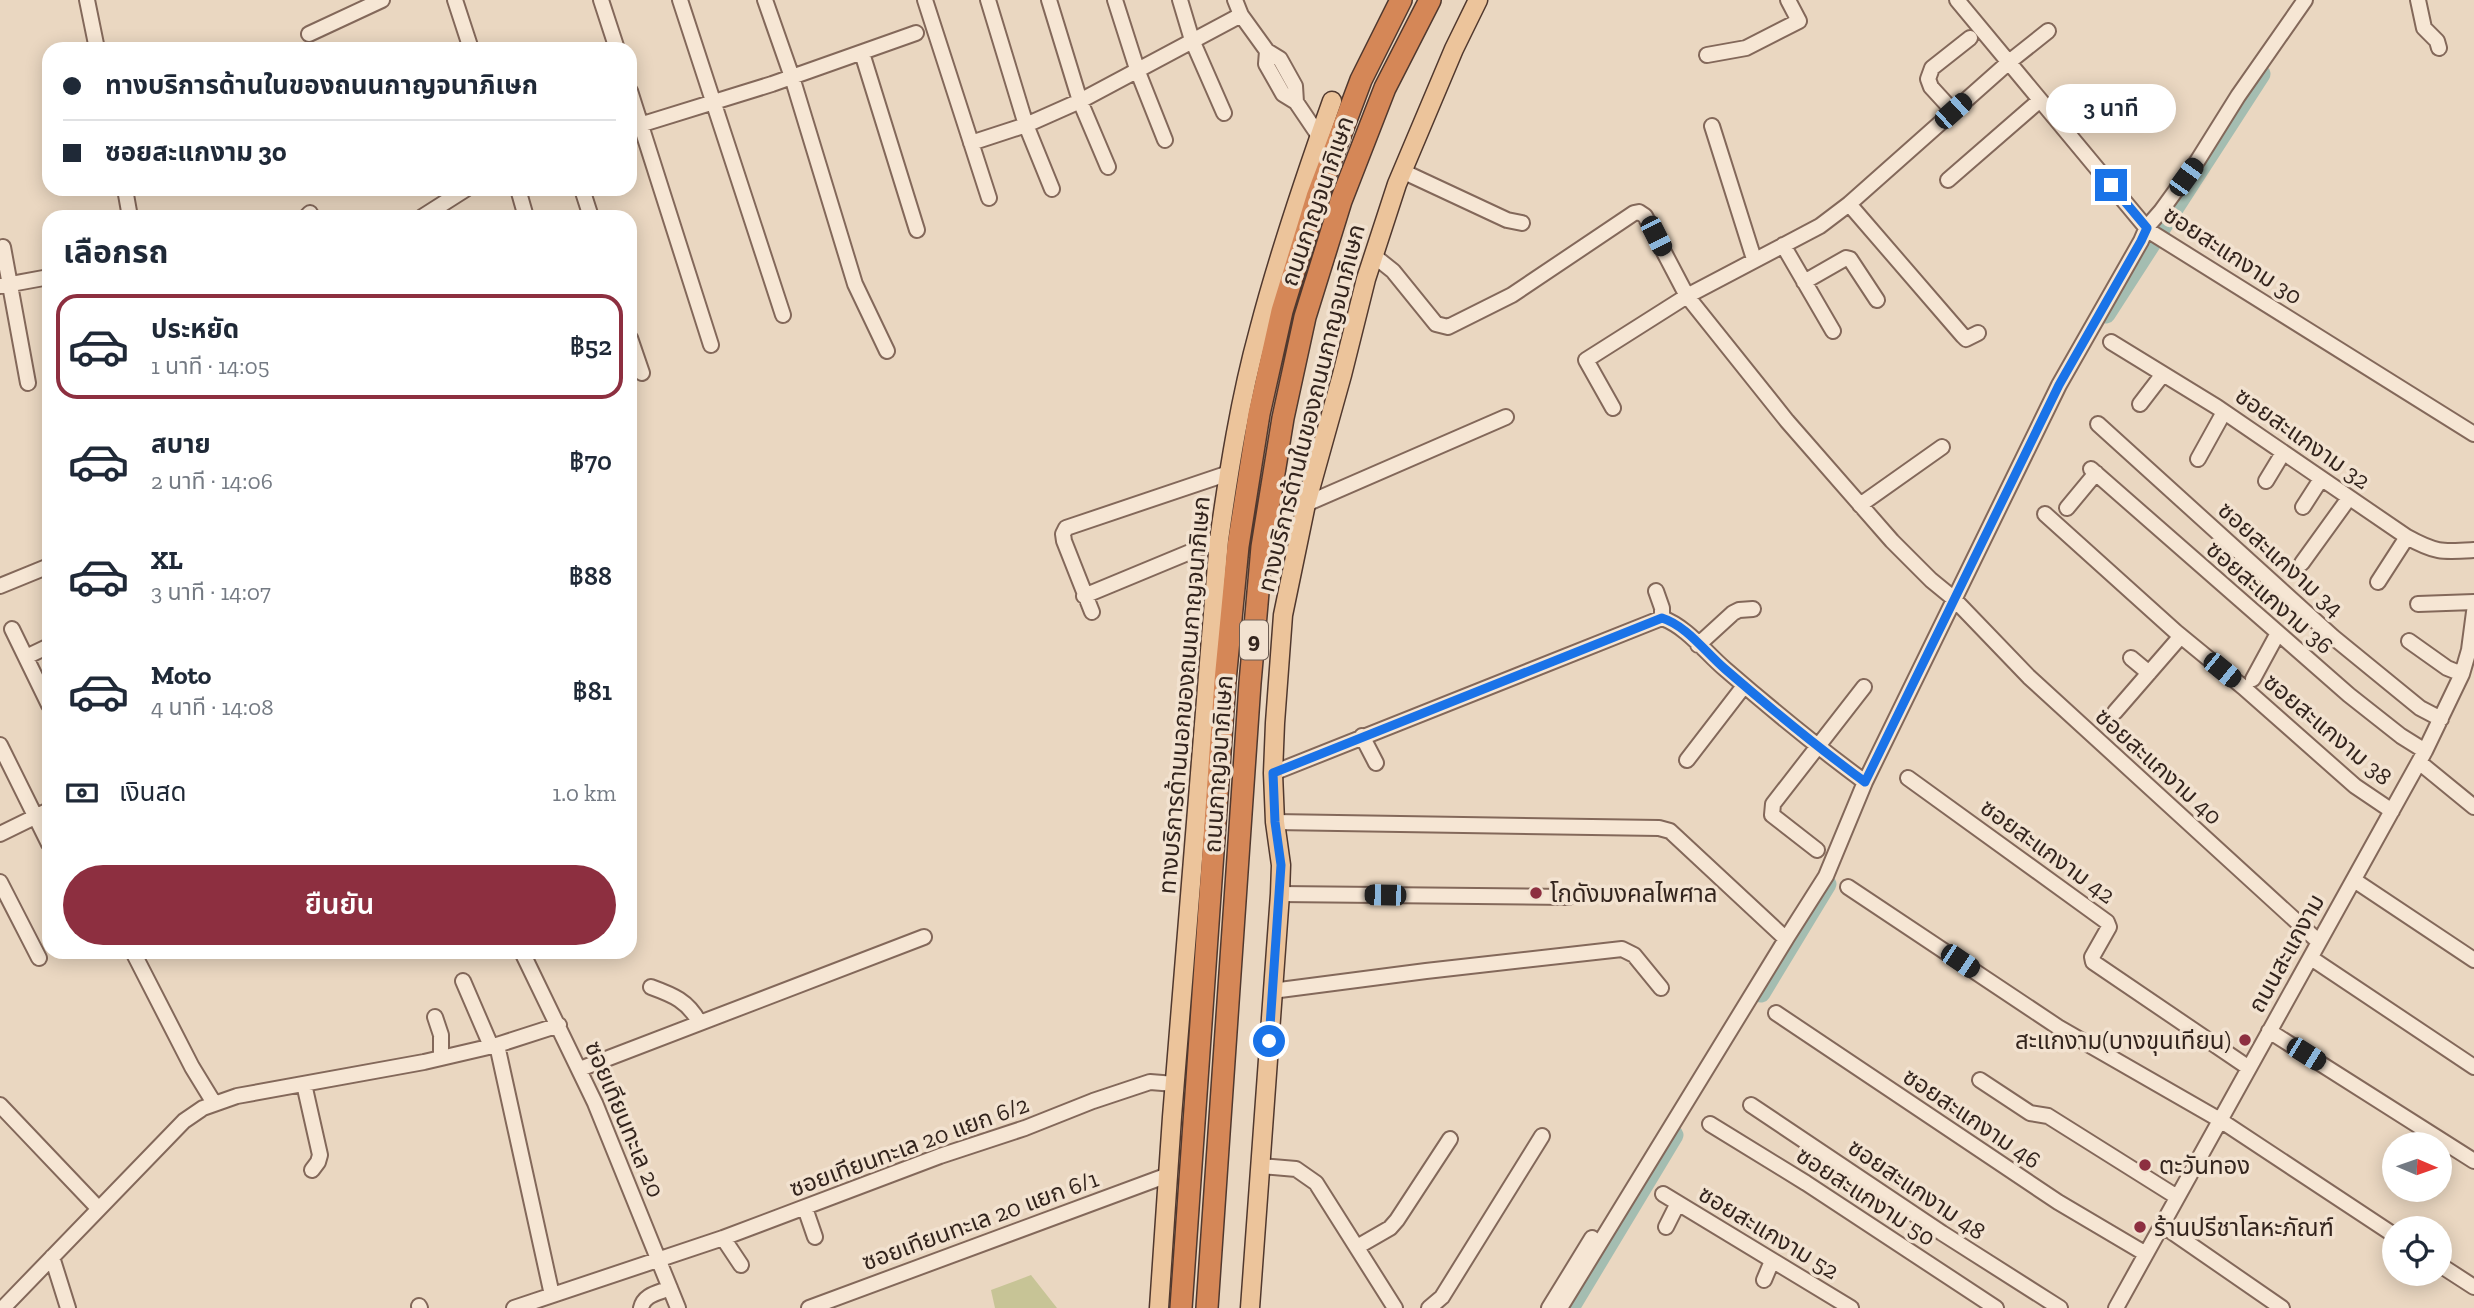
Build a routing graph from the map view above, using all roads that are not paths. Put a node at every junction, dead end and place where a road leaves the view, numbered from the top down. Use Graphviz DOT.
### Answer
graph roads {
  1 [pos="86,0"];
  2 [pos="382,0"];
  3 [pos="455,0"];
  4 [pos="601,0"];
  5 [pos="680,0"];
  6 [pos="765,0"];
  7 [pos="925,0"];
  8 [pos="988,0"];
  9 [pos="1049,0"];
  10 [pos="1115,0"];
  11 [pos="1180,0"];
  12 [pos="1234,0"];
  13 [pos="1401,0"];
  14 [pos="1430,0"];
  15 [pos="1478,0"];
  16 [pos="1788,0"];
  17 [pos="1957,0"];
  18 [pos="2305,0"];
  19 [pos="2418,0"];
  20 [pos="1241,15"];
  21 [pos="2048,31"];
  22 [pos="916,33"];
  23 [pos="309,34"];
  24 [pos="1970,38"];
  25 [pos="1192,40"];
  26 [pos="95,42"];
  27 [pos="469,42"];
  28 [pos="615,42"];
  29 [pos="2439,48"];
  30 [pos="862,53"];
  31 [pos="1707,55"];
  32 [pos="2009,62"];
  33 [pos="1138,72"];
  34 [pos="792,77"];
  35 [pos="2040,100"];
  36 [pos="1080,101"];
  37 [pos="1332,101"];
  38 [pos="713,102"];
  39 [pos="1953,111"];
  40 [pos="1224,113"];
  41 [pos="1026,125"];
  42 [pos="637,126"];
  43 [pos="1712,126"];
  44 [pos="637,133"];
  45 [pos="1320,136"];
  46 [pos="1165,140"];
  47 [pos="971,144"];
  48 [pos="1108,167"];
  49 [pos="1402,171"];
  50 [pos="1948,180"];
  51 [pos="1052,189"];
  52 [pos="455,196"];
  53 [pos="989,198"];
  54 [pos="1849,204"];
  55 [pos="433,210"];
  56 [pos="1522,223"];
  57 [pos="2148,229"];
  58 [pos="918,230"];
  59 [pos="1783,245"];
  60 [pos="3,247"];
  61 [pos="1373,255"];
  62 [pos="1754,259"];
  63 [pos="42,278"];
  64 [pos="1804,282"];
  65 [pos="5,285"];
  66 [pos="1687,296"];
  67 [pos="1877,300"];
  68 [pos="783,315"];
  69 [pos="1833,331"];
  70 [pos="1978,333"];
  71 [pos="2110,342"];
  72 [pos="711,345"];
  73 [pos="887,351"];
  74 [pos="637,358"];
  75 [pos="642,373"];
  76 [pos="2163,374"];
  77 [pos="28,383"];
  78 [pos="2140,404"];
  79 [pos="1613,408"];
  80 [pos="2224,412"];
  81 [pos="1506,417"];
  82 [pos="2098,425"];
  83 [pos="2474,434"];
  84 [pos="1942,446"];
  85 [pos="2283,453"];
  86 [pos="2198,459"];
  87 [pos="1229,473"];
  88 [pos="2321,480"];
  89 [pos="2266,481"];
  90 [pos="2349,498"];
  91 [pos="1306,504"];
  92 [pos="1860,505"];
  93 [pos="2303,507"];
  94 [pos="2067,508"];
  95 [pos="2045,514"];
  96 [pos="2407,537"];
  97 [pos="1219,540"];
  98 [pos="2474,550"];
  99 [pos="2302,563"];
  100 [pos="42,569"];
  101 [pos="2378,582"];
  102 [pos="0,586"];
  103 [pos="1656,591"];
  104 [pos="1084,596"];
  105 [pos="1953,598"];
  106 [pos="2474,602"];
  107 [pos="2418,604"];
  108 [pos="1753,609"];
  109 [pos="1092,612"];
  110 [pos="2474,612"];
  111 [pos="1662,618"];
  112 [pos="12,629"];
  113 [pos="2278,633"];
  114 [pos="2181,636"];
  115 [pos="2409,641"];
  116 [pos="1698,645"];
  117 [pos="42,649"];
  118 [pos="2472,651"];
  119 [pos="26,657"];
  120 [pos="2131,658"];
  121 [pos="2149,673"];
  122 [pos="2462,674"];
  123 [pos="2253,679"];
  124 [pos="1744,686"];
  125 [pos="1864,687"];
  126 [pos="42,690"];
  127 [pos="2115,712"];
  128 [pos="2441,719"];
  129 [pos="1362,736"];
  130 [pos="0,745"];
  131 [pos="1818,748"];
  132 [pos="2422,756"];
  133 [pos="1687,760"];
  134 [pos="1376,764"];
  135 [pos="1273,773"];
  136 [pos="1908,778"];
  137 [pos="1865,782"];
  138 [pos="2474,807"];
  139 [pos="2392,811"];
  140 [pos="42,813"];
  141 [pos="1275,822"];
  142 [pos="0,834"];
  143 [pos="1816,850"];
  144 [pos="2354,880"];
  145 [pos="0,882"];
  146 [pos="1848,887"];
  147 [pos="1280,894"];
  148 [pos="1568,897"];
  149 [pos="924,937"];
  150 [pos="1786,939"];
  151 [pos="2319,942"];
  152 [pos="38,958"];
  153 [pos="2311,958"];
  154 [pos="137,959"];
  155 [pos="526,959"];
  156 [pos="2474,960"];
  157 [pos="463,981"];
  158 [pos="651,988"];
  159 [pos="1661,988"];
  160 [pos="1272,991"];
  161 [pos="1776,1013"];
  162 [pos="435,1017"];
  163 [pos="698,1023"];
  164 [pos="559,1025"];
  165 [pos="2269,1031"];
  166 [pos="494,1045"];
  167 [pos="441,1058"];
  168 [pos="2474,1067"];
  169 [pos="2249,1068"];
  170 [pos="580,1069"];
  171 [pos="1980,1080"];
  172 [pos="303,1084"];
  173 [pos="1175,1084"];
  174 [pos="214,1103"];
  175 [pos="0,1105"];
  176 [pos="1751,1105"];
  177 [pos="2220,1120"];
  178 [pos="1710,1124"];
  179 [pos="1542,1136"];
  180 [pos="1450,1139"];
  181 [pos="2474,1161"];
  182 [pos="1260,1166"];
  183 [pos="312,1170"];
  184 [pos="1168,1175"];
  185 [pos="1663,1194"];
  186 [pos="2177,1197"];
  187 [pos="1678,1203"];
  188 [pos="98,1208"];
  189 [pos="805,1208"];
  190 [pos="2162,1225"];
  191 [pos="1666,1227"];
  192 [pos="2382,1227"];
  193 [pos="815,1237"];
  194 [pos="723,1238"];
  195 [pos="1592,1238"];
  196 [pos="1357,1247"];
  197 [pos="2146,1254"];
  198 [pos="52,1257"];
  199 [pos="660,1260"];
  200 [pos="1772,1261"];
  201 [pos="741,1265"];
  202 [pos="2452,1273"];
  203 [pos="1763,1280"];
  204 [pos="2474,1287"];
  205 [pos="670,1288"];
  206 [pos="552,1296"];
  207 [pos="3,1308"];
  208 [pos="68,1308"];
  209 [pos="514,1308"];
  210 [pos="641,1308"];
  211 [pos="678,1308"];
  212 [pos="809,1308"];
  213 [pos="1159,1308"];
  214 [pos="1181,1308"];
  215 [pos="1207,1308"];
  216 [pos="1250,1308"];
  217 [pos="1395,1308"];
  218 [pos="1429,1308"];
  219 [pos="1549,1308"];
  220 [pos="1560,1308"];
  221 [pos="1851,1308"];
  222 [pos="1996,1308"];
  223 [pos="2060,1308"];
  224 [pos="2116,1308"];
  225 [pos="2282,1308"];
  1 -- 26 [label="street"];
  2 -- 23 [label="street"];
  3 -- 27 [label="street"];
  4 -- 28 [label="street"];
  5 -- 38 [label="street"];
  6 -- 34 [label="street"];
  7 -- 47 [label="street"];
  8 -- 41 [label="street"];
  9 -- 36 [label="street"];
  10 -- 33 [label="street"];
  11 -- 25 [label="street"];
  12 -- 20 [label="street"];
  13 -- 214 [label="highway, ถนนกาญจนาภิเษก / 9"];
  14 -- 215 [label="highway, ถนนกาญจนาภิเษก / 9"];
  15 -- 49 [label="main road, ทางบริการด้านในของถนนกาญจนาภิเษก"];
  16 -- 31 [label="street"];
  17 -- 32 [label="street, ซอยสะแกงาม 30"];
  18 -- 57 [label="street"];
  19 -- 29 [label="street"];
  20 -- 25 [label="street"];
  20 -- 45 [label="street"];
  21 -- 32 [label="street"];
  22 -- 30 [label="street"];
  24 -- 39 [label="street"];
  25 -- 33 [label="street"];
  25 -- 40 [label="street"];
  30 -- 34 [label="street"];
  30 -- 58 [label="street"];
  32 -- 35 [label="street, ซอยสะแกงาม 30"];
  32 -- 39 [label="street"];
  33 -- 36 [label="street"];
  33 -- 46 [label="street"];
  34 -- 38 [label="street"];
  34 -- 73 [label="street"];
  35 -- 50 [label="street"];
  35 -- 57 [label="street, ซอยสะแกงาม 30"];
  36 -- 41 [label="street"];
  36 -- 48 [label="street"];
  37 -- 45 [label="main road, ทางบริการด้านนอกของถนนกาญจนาภิเษก"];
  38 -- 42 [label="street"];
  38 -- 68 [label="street"];
  39 -- 54 [label="street"];
  41 -- 47 [label="street"];
  41 -- 51 [label="street"];
  43 -- 62 [label="street"];
  44 -- 72 [label="street"];
  45 -- 87 [label="main road, ทางบริการด้านนอกของถนนกาญจนาภิเษก"];
  47 -- 53 [label="street"];
  49 -- 56 [label="street"];
  49 -- 61 [label="main road, ทางบริการด้านในของถนนกาญจนาภิเษก"];
  52 -- 55 [label="street"];
  54 -- 59 [label="street"];
  54 -- 70 [label="street"];
  57 -- 83 [label="street, ซอยสะแกงาม 30"];
  57 -- 105 [label="street"];
  59 -- 62 [label="street"];
  59 -- 64 [label="street"];
  60 -- 65 [label="street"];
  61 -- 66 [label="street, ซอยสะแกงาม 40"];
  61 -- 91 [label="main road, ทางบริการด้านในของถนนกาญจนาภิเษก"];
  62 -- 66 [label="street"];
  63 -- 65 [label="street"];
  64 -- 67 [label="street"];
  64 -- 69 [label="street"];
  65 -- 77 [label="street"];
  66 -- 79 [label="street"];
  66 -- 92 [label="street, ซอยสะแกงาม 40"];
  71 -- 76 [label="street, ซอยสะแกงาม 32"];
  74 -- 75 [label="street"];
  76 -- 78 [label="street"];
  76 -- 80 [label="street, ซอยสะแกงาม 32"];
  80 -- 85 [label="street, ซอยสะแกงาม 32"];
  80 -- 86 [label="street"];
  81 -- 91 [label="street"];
  82 -- 128 [label="street, ซอยสะแกงาม 34"];
  84 -- 92 [label="street"];
  85 -- 88 [label="street, ซอยสะแกงาม 32"];
  85 -- 89 [label="street"];
  87 -- 97 [label="main road, ทางบริการด้านนอกของถนนกาญจนาภิเษก"];
  87 -- 104 [label="street"];
  88 -- 90 [label="street, ซอยสะแกงาม 32"];
  88 -- 93 [label="street"];
  90 -- 96 [label="street, ซอยสะแกงาม 32"];
  90 -- 99 [label="street"];
  91 -- 135 [label="main road, ทางบริการด้านในของถนนกาญจนาภิเษก"];
  92 -- 105 [label="street, ซอยสะแกงาม 40"];
  94 -- 113 [label="street, ซอยสะแกงาม 36"];
  95 -- 114 [label="street, ซอยสะแกงาม 38"];
  96 -- 98 [label="street, ซอยสะแกงาม 32"];
  96 -- 101 [label="street"];
  97 -- 104 [label="street"];
  97 -- 173 [label="main road, ทางบริการด้านนอกของถนนกาญจนาภิเษก"];
  100 -- 102 [label="street"];
  103 -- 111 [label="street"];
  104 -- 109 [label="street"];
  105 -- 137 [label="street"];
  105 -- 151 [label="street, ซอยสะแกงาม 40"];
  106 -- 107 [label="street"];
  108 -- 116 [label="street"];
  110 -- 118 [label="street, ถนนสะแกงาม"];
  111 -- 116 [label="street"];
  111 -- 129 [label="street"];
  112 -- 119 [label="street"];
  113 -- 123 [label="street"];
  113 -- 132 [label="street, ซอยสะแกงาม 36"];
  114 -- 121 [label="street"];
  114 -- 139 [label="street, ซอยสะแกงาม 38"];
  115 -- 122 [label="street"];
  116 -- 124 [label="street"];
  117 -- 119 [label="street"];
  118 -- 122 [label="street, ถนนสะแกงาม"];
  119 -- 126 [label="street"];
  120 -- 121 [label="street"];
  121 -- 127 [label="street"];
  122 -- 128 [label="street, ถนนสะแกงาม"];
  124 -- 131 [label="street"];
  124 -- 133 [label="street"];
  125 -- 131 [label="street"];
  128 -- 132 [label="street, ถนนสะแกงาม"];
  129 -- 134 [label="street"];
  129 -- 135 [label="street"];
  130 -- 140 [label="street"];
  131 -- 137 [label="street"];
  131 -- 143 [label="street"];
  132 -- 138 [label="street, ซอยสะแกงาม 36"];
  132 -- 139 [label="street, ถนนสะแกงาม"];
  135 -- 141 [label="main road, ทางบริการด้านในของถนนกาญจนาภิเษก"];
  136 -- 169 [label="street, ซอยสะแกงาม 42"];
  137 -- 150 [label="street"];
  139 -- 144 [label="street, ถนนสะแกงาม"];
  140 -- 142 [label="street"];
  141 -- 147 [label="main road, ทางบริการด้านในของถนนกาญจนาภิเษก"];
  141 -- 150 [label="street"];
  144 -- 151 [label="street, ถนนสะแกงาม"];
  144 -- 156 [label="street"];
  145 -- 152 [label="street"];
  146 -- 177 [label="street"];
  147 -- 148 [label="street"];
  147 -- 160 [label="main road, ทางบริการด้านในของถนนกาญจนาภิเษก"];
  149 -- 163 [label="street"];
  150 -- 220 [label="street"];
  151 -- 153 [label="street, ถนนสะแกงาม"];
  153 -- 165 [label="street, ถนนสะแกงาม"];
  153 -- 168 [label="street"];
  154 -- 174 [label="street"];
  155 -- 164 [label="street, ซอยเทียนทะเล 20"];
  157 -- 166 [label="street"];
  158 -- 163 [label="street"];
  159 -- 160 [label="street"];
  160 -- 182 [label="main road, ทางบริการด้านในของถนนกาญจนาภิเษก"];
  161 -- 197 [label="street, ซอยสะแกงาม 46"];
  162 -- 167 [label="street"];
  163 -- 170 [label="street"];
  164 -- 166 [label="street"];
  164 -- 170 [label="street, ซอยเทียนทะเล 20"];
  165 -- 169 [label="street, ถนนสะแกงาม"];
  165 -- 181 [label="street"];
  166 -- 167 [label="street"];
  166 -- 206 [label="street"];
  167 -- 172 [label="street"];
  169 -- 177 [label="street, ถนนสะแกงาม"];
  170 -- 199 [label="street, ซอยเทียนทะเล 20"];
  171 -- 186 [label="street"];
  172 -- 174 [label="street"];
  172 -- 183 [label="street"];
  173 -- 184 [label="main road, ทางบริการด้านนอกของถนนกาญจนาภิเษก"];
  173 -- 189 [label="street, ซอยเทียนทะเล 20 แยก 6/2"];
  174 -- 188 [label="street"];
  175 -- 188 [label="street"];
  176 -- 223 [label="street, ซอยสะแกงาม 48"];
  177 -- 186 [label="street, ถนนสะแกงาม"];
  177 -- 192 [label="street"];
  178 -- 222 [label="street, ซอยสะแกงาม 50"];
  179 -- 218 [label="street"];
  180 -- 196 [label="street"];
  182 -- 196 [label="street"];
  182 -- 216 [label="main road, ทางบริการด้านในของถนนกาญจนาภิเษก"];
  184 -- 212 [label="street, ซอยเทียนทะเล 20 แยก 6/1"];
  184 -- 213 [label="main road, ทางบริการด้านนอกของถนนกาญจนาภิเษก"];
  185 -- 187 [label="street, ซอยสะแกงาม 52"];
  186 -- 190 [label="street, ถนนสะแกงาม"];
  187 -- 191 [label="street"];
  187 -- 200 [label="street, ซอยสะแกงาม 52"];
  188 -- 198 [label="street"];
  189 -- 193 [label="street"];
  189 -- 194 [label="street, ซอยเทียนทะเล 20 แยก 6/2"];
  190 -- 197 [label="street, ถนนสะแกงาม"];
  190 -- 225 [label="street"];
  194 -- 199 [label="street, ซอยเทียนทะเล 20 แยก 6/2"];
  194 -- 201 [label="street"];
  195 -- 219 [label="street"];
  196 -- 217 [label="street"];
  197 -- 224 [label="street, ถนนสะแกงาม"];
  198 -- 207 [label="street"];
  198 -- 208 [label="street"];
  199 -- 205 [label="street, ซอยเทียนทะเล 20"];
  199 -- 206 [label="street, ซอยเทียนทะเล 20 แยก 6/2"];
  200 -- 203 [label="street"];
  200 -- 221 [label="street, ซอยสะแกงาม 52"];
  202 -- 204 [label="street"];
  205 -- 210 [label="street"];
  205 -- 211 [label="street, ซอยเทียนทะเล 20"];
  206 -- 209 [label="street, ซอยเทียนทะเล 20 แยก 6/2"];
}
